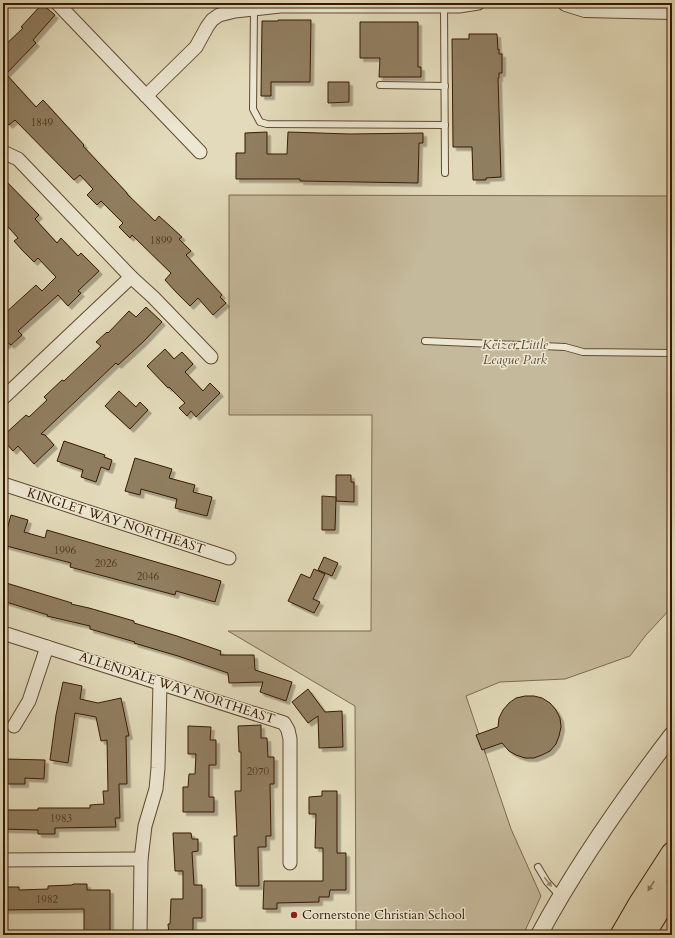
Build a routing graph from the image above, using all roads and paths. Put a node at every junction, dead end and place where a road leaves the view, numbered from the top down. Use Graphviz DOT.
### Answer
graph roads {
  1 [pos="57,3"];
  2 [pos="478,3"];
  3 [pos="566,3"];
  4 [pos="351,4"];
  5 [pos="444,4"];
  6 [pos="253,6"];
  7 [pos="672,12"];
  8 [pos="380,85"];
  9 [pos="445,86"];
  10 [pos="146,96"];
  11 [pos="445,125"];
  12 [pos="3,152"];
  13 [pos="200,152"];
  14 [pos="445,173"];
  15 [pos="131,277"];
  16 [pos="425,342"];
  17 [pos="672,352"];
  18 [pos="211,357"];
  19 [pos="3,398"];
  20 [pos="3,484"];
  21 [pos="229,558"];
  22 [pos="3,633"];
  23 [pos="47,647"];
  24 [pos="160,683"];
  25 [pos="14,726"];
  26 [pos="672,735"];
  27 [pos="672,853"];
  28 [pos="141,859"];
  29 [pos="3,860"];
  30 [pos="290,863"];
  31 [pos="538,867"];
  32 [pos="672,890"];
  33 [pos="560,896"];
  34 [pos="140,935"];
  35 [pos="539,935"];
  36 [pos="621,935"];
  37 [pos="644,935"];
  1 -- 10 [label="street"];
  2 -- 5 [label="street"];
  3 -- 7 [label="street"];
  4 -- 5 [label="street"];
  4 -- 6 [label="street"];
  5 -- 9 [label="lane"];
  6 -- 10 [label="street"];
  6 -- 11 [label="lane"];
  8 -- 9 [label="lane"];
  9 -- 11 [label="lane"];
  10 -- 13 [label="street"];
  11 -- 14 [label="lane"];
  12 -- 15 [label="street"];
  15 -- 18 [label="street"];
  15 -- 19 [label="street"];
  16 -- 17 [label="lane"];
  20 -- 21 [label="street, KINGLET WAY NORTHEAST"];
  22 -- 23 [label="street, ALLENDALE WAY NORTHEAST"];
  23 -- 24 [label="street, ALLENDALE WAY NORTHEAST"];
  23 -- 25 [label="street"];
  24 -- 28 [label="street"];
  24 -- 30 [label="street, ALLENDALE WAY NORTHEAST"];
  26 -- 33 [label="street"];
  27 -- 36 [label="highway, one-way"];
  28 -- 29 [label="street"];
  28 -- 34 [label="street"];
  31 -- 33 [label="lane, one-way"];
  32 -- 37 [label="highway"];
  33 -- 35 [label="street"];
}
